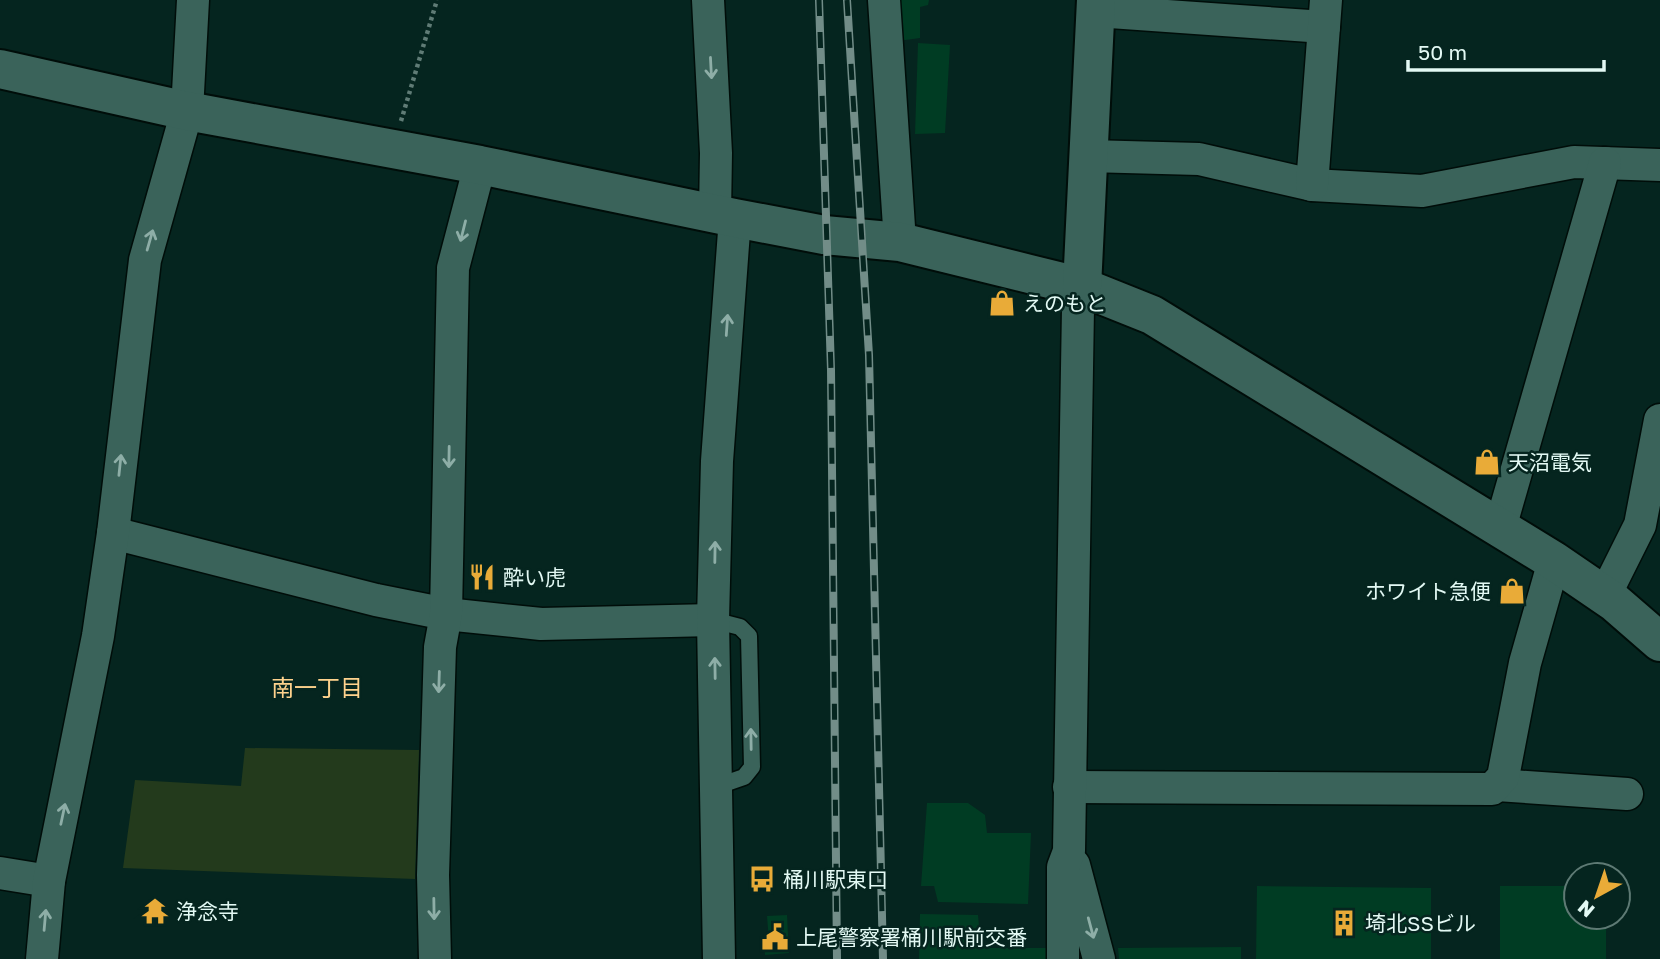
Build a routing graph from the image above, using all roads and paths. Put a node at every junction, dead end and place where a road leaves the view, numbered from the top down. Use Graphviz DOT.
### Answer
graph roads {
  1 [pos="193,0"];
  2 [pos="437,0"];
  3 [pos="708,0"];
  4 [pos="884,0"];
  5 [pos="1096,5"];
  6 [pos="1215,10"];
  7 [pos="1325,13"];
  8 [pos="0,69"];
  9 [pos="187,111"];
  10 [pos="393,149"];
  11 [pos="1088,156"];
  12 [pos="1605,163"];
  13 [pos="1660,164"];
  14 [pos="480,165"];
  15 [pos="1312,185"];
  16 [pos="725,216"];
  17 [pos="900,242"];
  18 [pos="1082,287"];
  19 [pos="1660,419"];
  20 [pos="1500,528"];
  21 [pos="113,533"];
  22 [pos="1554,561"];
  23 [pos="1605,595"];
  24 [pos="446,614"];
  25 [pos="713,620"];
  26 [pos="1660,642"];
  27 [pos="1497,785"];
  28 [pos="1069,787"];
  29 [pos="1627,794"];
  30 [pos="1069,851"];
  31 [pos="0,873"];
  32 [pos="48,881"];
  33 [pos="42,959"];
  34 [pos="435,959"];
  35 [pos="719,959"];
  36 [pos="1063,959"];
  37 [pos="1099,959"];
  1 -- 9 [label="street"];
  2 -- 10 [label="path"];
  3 -- 16 [label="street, one-way"];
  4 -- 17 [label="street"];
  5 -- 6 [label="street"];
  5 -- 11 [label="street"];
  6 -- 7 [label="street"];
  7 -- 15 [label="street"];
  8 -- 9 [label="street"];
  9 -- 10 [label="street"];
  21 -- 9 [label="street, one-way"];
  10 -- 14 [label="street"];
  11 -- 15 [label="street"];
  11 -- 18 [label="street"];
  12 -- 13 [label="street"];
  12 -- 15 [label="street"];
  12 -- 20 [label="street"];
  14 -- 16 [label="street"];
  14 -- 24 [label="street, one-way"];
  16 -- 17 [label="street"];
  25 -- 16 [label="street, one-way"];
  17 -- 18 [label="street"];
  18 -- 20 [label="street"];
  18 -- 28 [label="street"];
  19 -- 23 [label="street"];
  20 -- 22 [label="street"];
  21 -- 24 [label="street"];
  32 -- 21 [label="street, one-way"];
  22 -- 23 [label="street"];
  22 -- 27 [label="street"];
  23 -- 26 [label="street"];
  24 -- 25 [label="street"];
  24 -- 34 [label="street, one-way"];
  35 -- 25 [label="street, one-way"];
  27 -- 28 [label="street"];
  27 -- 29 [label="street"];
  28 -- 30 [label="street"];
  30 -- 36 [label="street"];
  30 -- 37 [label="street, one-way"];
  31 -- 32 [label="street"];
  33 -- 32 [label="street, one-way"];
}
